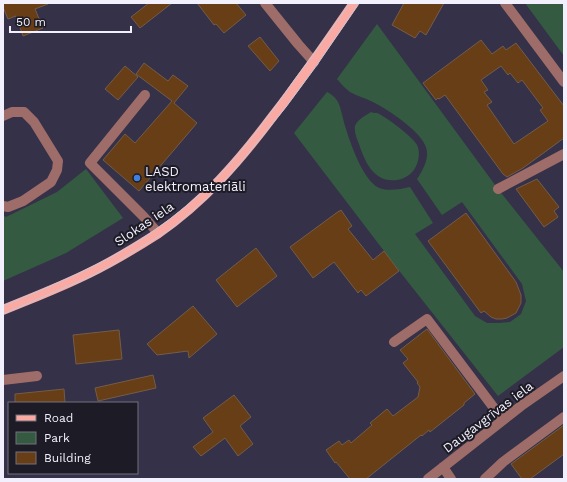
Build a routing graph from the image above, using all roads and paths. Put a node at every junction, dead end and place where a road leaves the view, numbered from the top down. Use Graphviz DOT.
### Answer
graph roads {
  1 [pos="265,3"];
  2 [pos="354,3"];
  3 [pos="505,3"];
  4 [pos="314,62"];
  5 [pos="564,82"];
  6 [pos="145,94"];
  7 [pos="3,116"];
  8 [pos="564,154"];
  9 [pos="498,189"];
  10 [pos="3,206"];
  11 [pos="158,233"];
  12 [pos="3,310"];
  13 [pos="394,342"];
  14 [pos="37,376"];
  15 [pos="564,376"];
  16 [pos="3,380"];
  17 [pos="564,417"];
  18 [pos="503,420"];
  19 [pos="443,467"];
  20 [pos="428,479"];
  21 [pos="451,479"];
  22 [pos="485,479"];
  1 -- 4 [label="street"];
  2 -- 4 [label="main road, Slokas iela"];
  3 -- 5 [label="street"];
  4 -- 11 [label="main road, Slokas iela"];
  6 -- 11 [label="street"];
  7 -- 10 [label="street"];
  8 -- 9 [label="street"];
  11 -- 12 [label="main road, Slokas iela"];
  13 -- 18 [label="street"];
  14 -- 16 [label="street"];
  15 -- 18 [label="street, Daugavgrīvas iela"];
  17 -- 22 [label="street"];
  18 -- 19 [label="street, Daugavgrīvas iela"];
  19 -- 20 [label="street, Daugavgrīvas iela"];
  19 -- 21 [label="street"];
}
